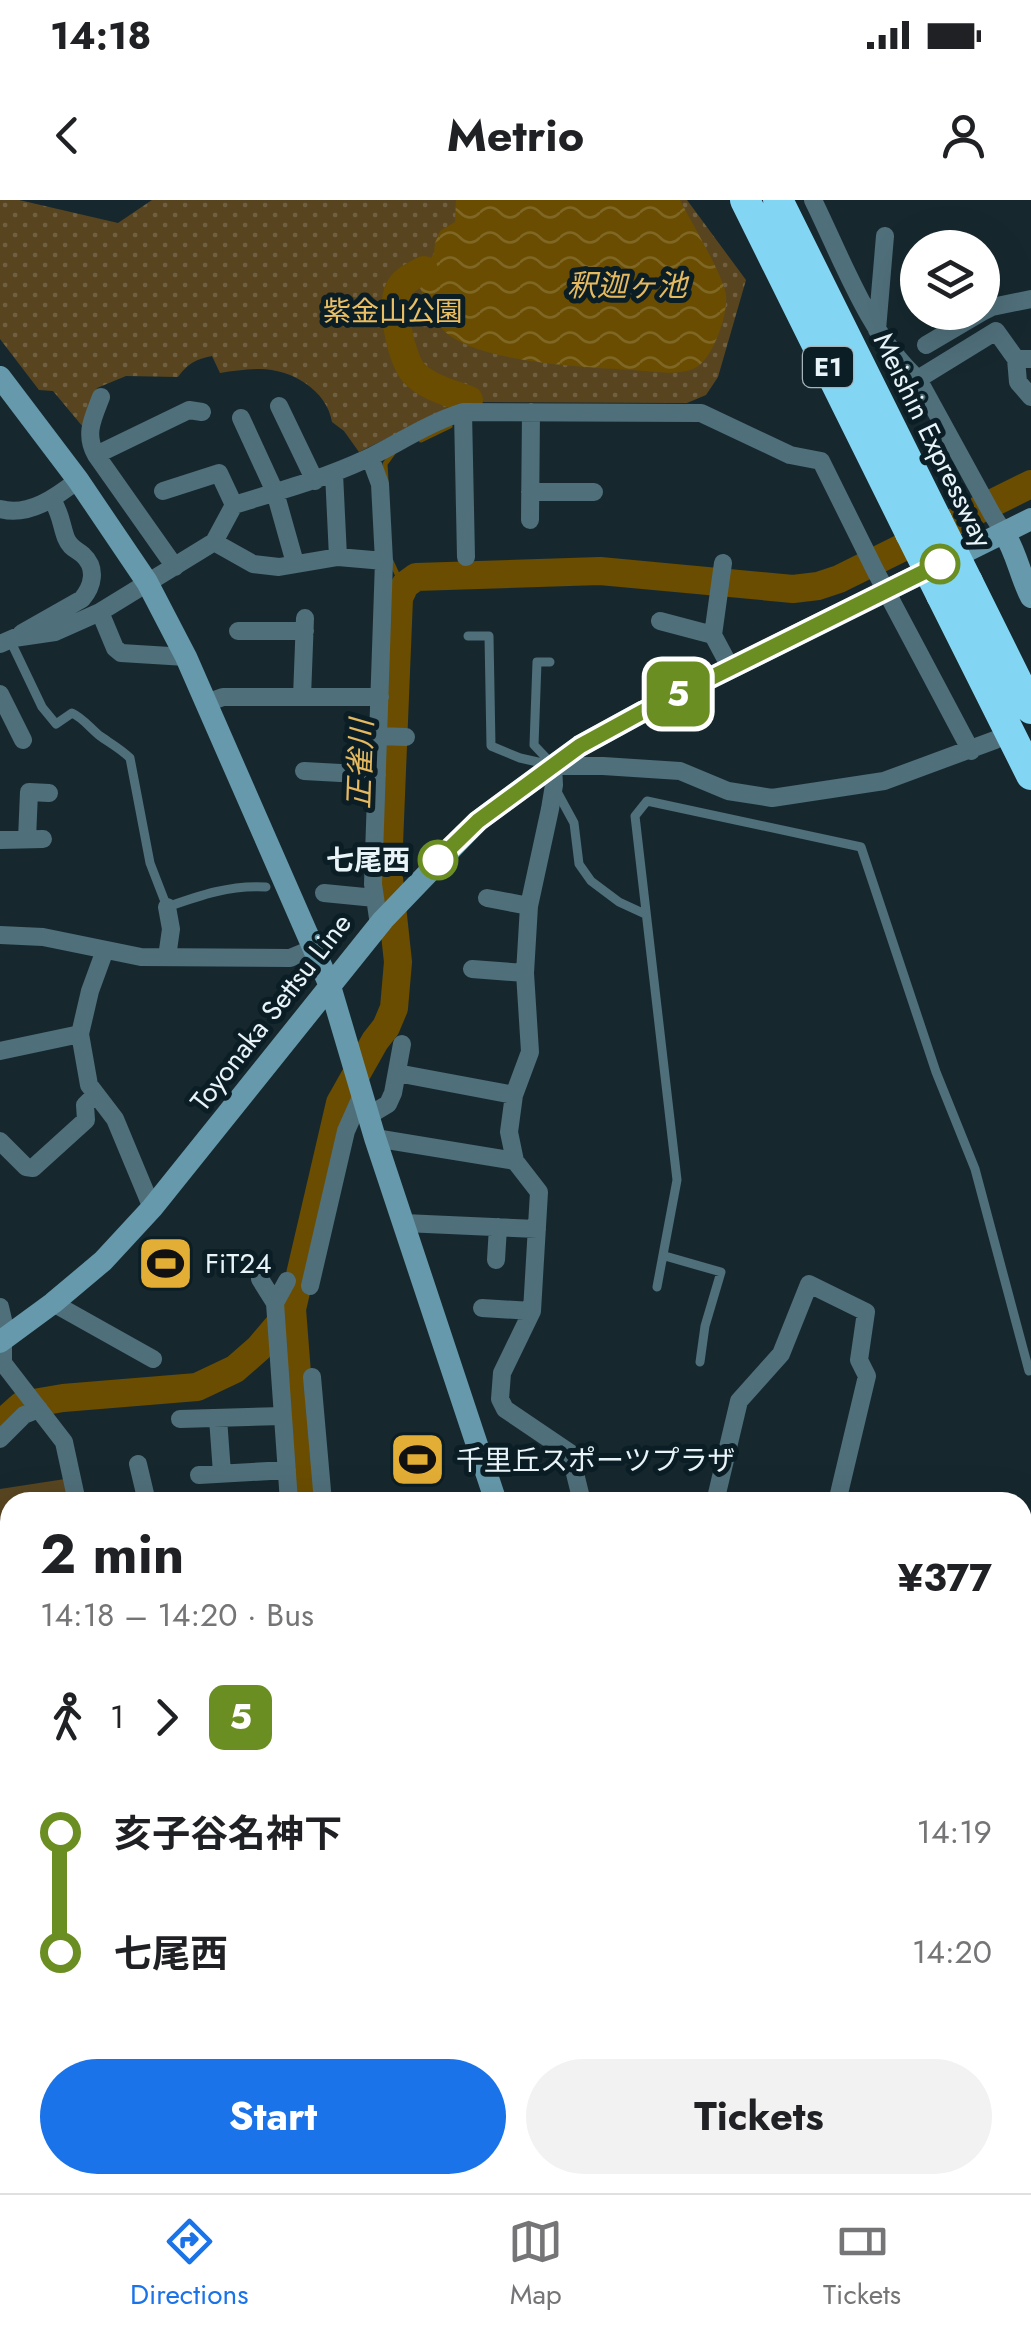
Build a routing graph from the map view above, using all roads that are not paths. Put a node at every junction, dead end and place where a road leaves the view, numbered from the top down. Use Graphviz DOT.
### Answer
graph roads {
  1 [pos="745,200"];
  2 [pos="778,200"];
  3 [pos="813,200"];
  4 [pos="885,236"];
  5 [pos="1031,300"];
  6 [pos="1000,306"];
  7 [pos="952,330"];
  8 [pos="877,331"];
  9 [pos="996,332"];
  10 [pos="952,358"];
  11 [pos="1024,359"];
  12 [pos="0,378"];
  13 [pos="918,379"];
  14 [pos="101,396"];
  15 [pos="1031,397"];
  16 [pos="279,406"];
  17 [pos="202,412"];
  18 [pos="464,412"];
  19 [pos="531,412"];
  20 [pos="241,418"];
  21 [pos="96,455"];
  22 [pos="370,457"];
  23 [pos="334,473"];
  24 [pos="78,480"];
  25 [pos="315,481"];
  26 [pos="163,491"];
  27 [pos="275,492"];
  28 [pos="530,492"];
  29 [pos="583,498"];
  30 [pos="52,500"];
  31 [pos="234,506"];
  32 [pos="0,509"];
  33 [pos="1031,519"];
  34 [pos="530,520"];
  35 [pos="998,523"];
  36 [pos="924,527"];
  37 [pos="214,542"];
  38 [pos="338,557"];
  39 [pos="466,557"];
  40 [pos="384,561"];
  41 [pos="295,563"];
  42 [pos="175,566"];
  43 [pos="723,568"];
  44 [pos="877,573"];
  45 [pos="147,582"];
  46 [pos="954,588"];
  47 [pos="1031,597"];
  48 [pos="100,612"];
  49 [pos="660,620"];
  50 [pos="238,631"];
  51 [pos="714,635"];
  52 [pos="468,636"];
  53 [pos="8,641"];
  54 [pos="186,657"];
  55 [pos="550,662"];
  56 [pos="730,668"];
  57 [pos="0,694"];
  58 [pos="302,697"];
  59 [pos="380,697"];
  60 [pos="206,703"];
  61 [pos="1031,708"];
  62 [pos="379,736"];
  63 [pos="406,737"];
  64 [pos="23,740"];
  65 [pos="995,740"];
  66 [pos="971,751"];
  67 [pos="304,771"];
  68 [pos="378,775"];
  69 [pos="554,775"];
  70 [pos="1031,775"];
  71 [pos="49,792"];
  72 [pos="0,840"];
  73 [pos="266,888"];
  74 [pos="324,893"];
  75 [pos="487,898"];
  76 [pos="528,906"];
  77 [pos="168,907"];
  78 [pos="379,914"];
  79 [pos="645,914"];
  80 [pos="0,935"];
  81 [pos="314,948"];
  82 [pos="105,950"];
  83 [pos="167,957"];
  84 [pos="472,969"];
  85 [pos="525,973"];
  86 [pos="330,986"];
  87 [pos="80,1034"];
  88 [pos="402,1044"];
  89 [pos="0,1050"];
  90 [pos="396,1073"];
  91 [pos="95,1095"];
  92 [pos="514,1095"];
  93 [pos="369,1117"];
  94 [pos="0,1142"];
  95 [pos="515,1161"];
  96 [pos="152,1208"];
  97 [pos="404,1223"];
  98 [pos="498,1228"];
  99 [pos="536,1229"];
  100 [pos="665,1256"];
  101 [pos="496,1260"];
  102 [pos="260,1279"];
  103 [pos="287,1281"];
  104 [pos="310,1286"];
  105 [pos="658,1287"];
  106 [pos="53,1303"];
  107 [pos="274,1303"];
  108 [pos="0,1307"];
  109 [pos="482,1308"];
  110 [pos="532,1311"];
  111 [pos="2,1341"];
  112 [pos="153,1359"];
  113 [pos="700,1362"];
  114 [pos="1030,1371"];
  115 [pos="312,1377"];
  116 [pos="39,1410"];
  117 [pos="283,1416"];
  118 [pos="218,1418"];
  119 [pos="180,1419"];
  120 [pos="0,1440"];
  121 [pos="138,1464"];
  122 [pos="287,1470"];
  123 [pos="222,1473"];
  124 [pos="199,1474"];
  125 [pos="75,1492"];
  126 [pos="145,1492"];
  127 [pos="288,1492"];
  128 [pos="322,1492"];
  129 [pos="493,1492"];
  130 [pos="580,1492"];
  131 [pos="717,1492"];
  132 [pos="839,1492"];
  1 -- 36 [label="highway, Meishin Expressway / E1"];
  2 -- 36 [label="highway, Meishin Expressway / E1"];
  3 -- 8 [label="street"];
  4 -- 8 [label="street"];
  5 -- 6 [label="street"];
  7 -- 10 [label="street"];
  8 -- 13 [label="street"];
  9 -- 10 [label="street"];
  9 -- 11 [label="street"];
  10 -- 13 [label="street"];
  11 -- 15 [label="street"];
  12 -- 24 [label="main road"];
  13 -- 35 [label="street"];
  14 -- 21 [label="street"];
  16 -- 25 [label="street"];
  17 -- 21 [label="street"];
  18 -- 19 [label="street"];
  18 -- 22 [label="street"];
  18 -- 39 [label="street"];
  19 -- 28 [label="street"];
  19 -- 44 [label="street"];
  20 -- 27 [label="street"];
  21 -- 42 [label="street"];
  22 -- 23 [label="street"];
  22 -- 40 [label="street"];
  23 -- 25 [label="street"];
  23 -- 38 [label="street"];
  24 -- 30 [label="street"];
  24 -- 45 [label="main road"];
  25 -- 27 [label="street"];
  26 -- 31 [label="street"];
  27 -- 31 [label="street"];
  27 -- 41 [label="street"];
  28 -- 29 [label="street"];
  28 -- 34 [label="street"];
  30 -- 32 [label="street"];
  30 -- 53 [label="street"];
  31 -- 37 [label="street"];
  33 -- 35 [label="main road, Toyonaka Settsu Line"];
  35 -- 44 [label="main road, Toyonaka Settsu Line"];
  35 -- 47 [label="main road"];
  36 -- 46 [label="highway, Meishin Expressway / E1, bridge"];
  37 -- 41 [label="street"];
  37 -- 42 [label="street"];
  38 -- 40 [label="street"];
  38 -- 41 [label="street"];
  40 -- 59 [label="street"];
  42 -- 45 [label="street"];
  43 -- 51 [label="street"];
  44 -- 56 [label="main road, Toyonaka Settsu Line"];
  44 -- 66 [label="street"];
  45 -- 48 [label="street"];
  45 -- 54 [label="main road"];
  46 -- 61 [label="highway, Meishin Expressway / E1"];
  46 -- 70 [label="highway, Meishin Expressway / E1"];
  48 -- 53 [label="street"];
  48 -- 54 [label="street"];
  49 -- 51 [label="street"];
  50 -- 58 [label="street"];
  51 -- 56 [label="street"];
  52 -- 69 [label="lane"];
  53 -- 77 [label="lane"];
  54 -- 60 [label="main road"];
  55 -- 69 [label="lane"];
  56 -- 69 [label="main road, Toyonaka Settsu Line"];
  57 -- 64 [label="street"];
  58 -- 59 [label="street"];
  58 -- 60 [label="street"];
  59 -- 62 [label="street"];
  60 -- 81 [label="main road"];
  62 -- 63 [label="street"];
  62 -- 68 [label="street"];
  65 -- 66 [label="street"];
  66 -- 69 [label="street"];
  67 -- 68 [label="street"];
  68 -- 78 [label="street"];
  69 -- 76 [label="street"];
  69 -- 78 [label="main road, Toyonaka Settsu Line"];
  69 -- 79 [label="lane"];
  71 -- 72 [label="street"];
  73 -- 77 [label="lane"];
  74 -- 78 [label="street"];
  75 -- 76 [label="street"];
  76 -- 85 [label="street"];
  77 -- 83 [label="street"];
  78 -- 86 [label="main road, Toyonaka Settsu Line"];
  79 -- 100 [label="lane"];
  79 -- 114 [label="lane"];
  80 -- 82 [label="street"];
  81 -- 83 [label="street"];
  81 -- 86 [label="main road"];
  82 -- 83 [label="street"];
  82 -- 87 [label="street"];
  84 -- 85 [label="street"];
  85 -- 92 [label="street"];
  86 -- 93 [label="main road"];
  86 -- 96 [label="main road, Toyonaka Settsu Line"];
  87 -- 89 [label="street"];
  87 -- 91 [label="street"];
  88 -- 90 [label="street"];
  90 -- 92 [label="street"];
  90 -- 93 [label="street"];
  91 -- 94 [label="street"];
  91 -- 96 [label="street"];
  92 -- 95 [label="street"];
  93 -- 95 [label="street"];
  93 -- 97 [label="main road"];
  93 -- 104 [label="street"];
  95 -- 99 [label="street"];
  96 -- 106 [label="main road, Toyonaka Settsu Line"];
  97 -- 98 [label="street"];
  97 -- 129 [label="main road"];
  98 -- 99 [label="street"];
  98 -- 101 [label="street"];
  99 -- 110 [label="street"];
  100 -- 105 [label="lane"];
  100 -- 113 [label="lane"];
  102 -- 107 [label="street"];
  103 -- 107 [label="street"];
  106 -- 111 [label="main road, Toyonaka Settsu Line"];
  106 -- 112 [label="street"];
  107 -- 117 [label="street"];
  108 -- 111 [label="street"];
  109 -- 110 [label="street"];
  110 -- 130 [label="street"];
  111 -- 116 [label="street"];
  115 -- 128 [label="street"];
  116 -- 120 [label="street"];
  116 -- 125 [label="street"];
  117 -- 118 [label="street"];
  117 -- 122 [label="street"];
  118 -- 119 [label="street"];
  118 -- 123 [label="street"];
  121 -- 126 [label="street"];
  122 -- 123 [label="street"];
  122 -- 127 [label="street"];
  123 -- 124 [label="street"];
  131 -- 132 [label="street"];
}
